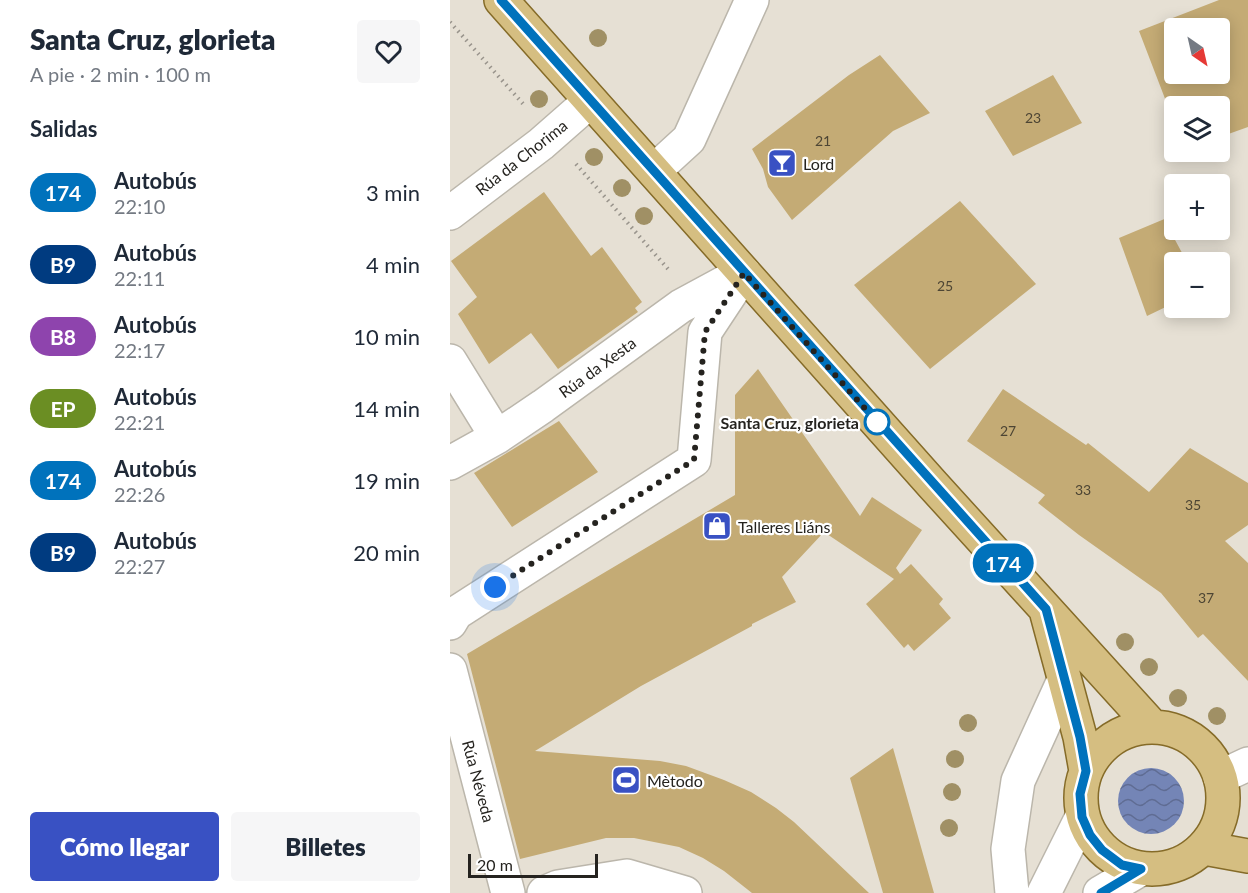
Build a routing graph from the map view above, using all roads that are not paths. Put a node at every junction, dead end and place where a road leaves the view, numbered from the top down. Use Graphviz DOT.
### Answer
graph roads {
  1 [pos="501,0"];
  2 [pos="752,0"];
  3 [pos="590,101"];
  4 [pos="654,171"];
  5 [pos="450,213"];
  6 [pos="744,273"];
  7 [pos="450,361"];
  8 [pos="497,437"];
  9 [pos="450,463"];
  10 [pos="1046,609"];
  11 [pos="450,623"];
  12 [pos="450,670"];
  13 [pos="1064,680"];
  14 [pos="1152,726"];
  15 [pos="1086,771"];
  16 [pos="1230,778"];
  17 [pos="1082,817"];
  18 [pos="1248,818"];
  19 [pos="1204,848"];
  20 [pos="1248,856"];
  21 [pos="1141,869"];
  22 [pos="508,893"];
  23 [pos="544,893"];
  24 [pos="685,893"];
  25 [pos="1012,893"];
  26 [pos="1044,893"];
  27 [pos="1100,893"];
  1 -- 3 [label="main road"];
  2 -- 4 [label="street"];
  3 -- 4 [label="main road"];
  3 -- 5 [label="street, Rúa da Chorima"];
  4 -- 6 [label="main road"];
  6 -- 8 [label="street, Rúa da Xesta"];
  6 -- 10 [label="main road"];
  6 -- 11 [label="street"];
  7 -- 8 [label="street"];
  8 -- 9 [label="street, Rúa da Xesta"];
  10 -- 13 [label="main road"];
  10 -- 14 [label="main road"];
  12 -- 22 [label="street, Rúa Néveda"];
  13 -- 15 [label="main road"];
  13 -- 25 [label="street"];
  14 -- 15 [label="main road"];
  14 -- 16 [label="main road"];
  15 -- 17 [label="main road"];
  16 -- 18 [label="main road"];
  16 -- 19 [label="main road"];
  17 -- 21 [label="main road"];
  17 -- 26 [label="street"];
  19 -- 20 [label="main road"];
  19 -- 21 [label="main road"];
  21 -- 27 [label="street"];
  23 -- 24 [label="street"];
}
